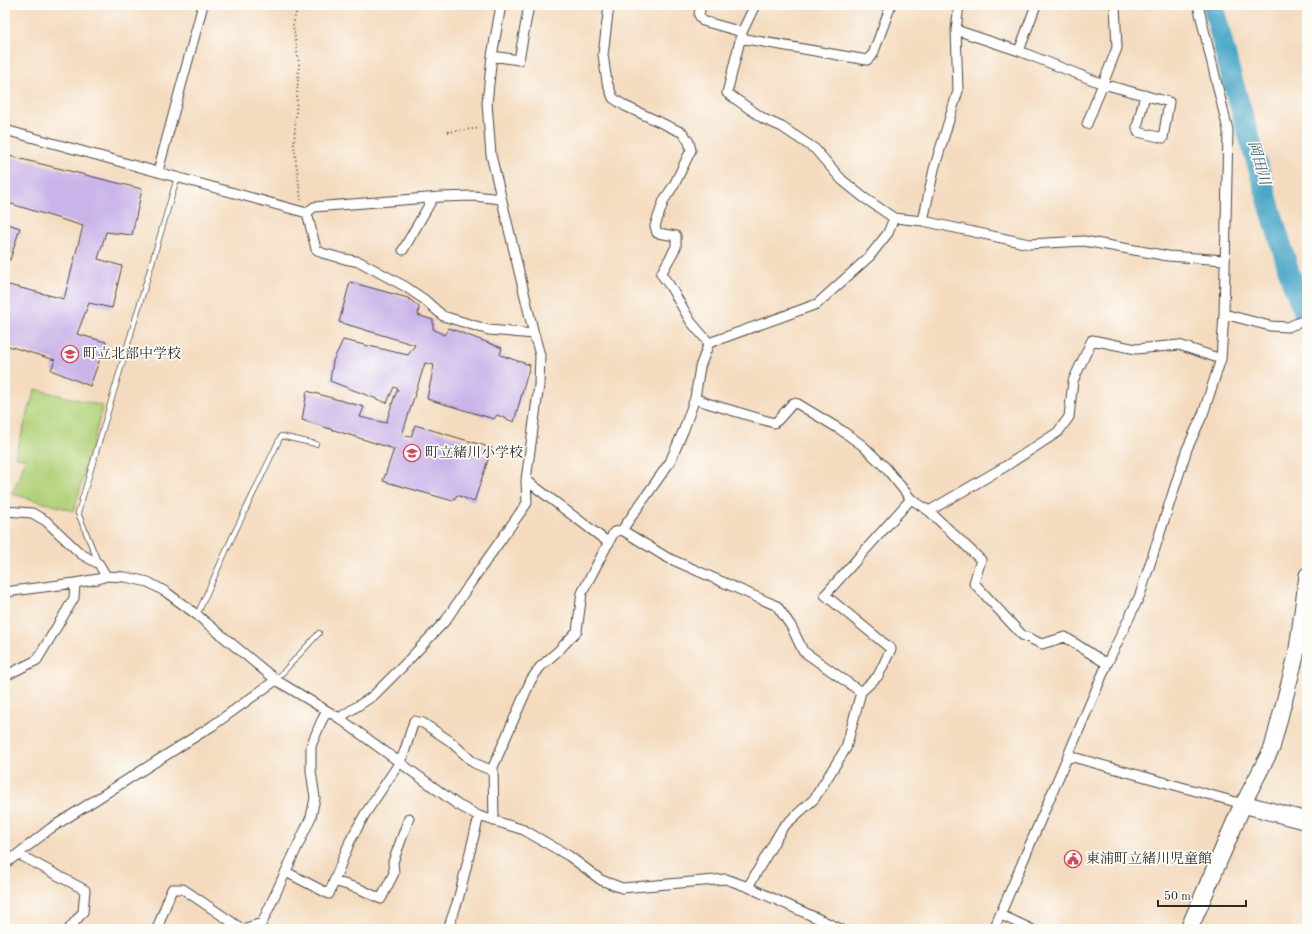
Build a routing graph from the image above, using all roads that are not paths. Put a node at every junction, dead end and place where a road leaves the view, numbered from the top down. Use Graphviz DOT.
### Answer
graph roads {
  1 [pos="203,5"];
  2 [pos="501,5"];
  3 [pos="529,5"];
  4 [pos="609,5"];
  5 [pos="701,5"];
  6 [pos="755,5"];
  7 [pos="891,5"];
  8 [pos="959,5"];
  9 [pos="1036,5"];
  10 [pos="1115,5"];
  11 [pos="1198,5"];
  12 [pos="956,30"];
  13 [pos="741,35"];
  14 [pos="1019,51"];
  15 [pos="492,56"];
  16 [pos="1103,84"];
  17 [pos="1145,95"];
  18 [pos="1087,124"];
  19 [pos="5,130"];
  20 [pos="158,171"];
  21 [pos="177,178"];
  22 [pos="433,198"];
  23 [pos="501,199"];
  24 [pos="309,211"];
  25 [pos="894,218"];
  26 [pos="923,221"];
  27 [pos="402,250"];
  28 [pos="1224,260"];
  29 [pos="1224,314"];
  30 [pos="1307,319"];
  31 [pos="534,334"];
  32 [pos="709,343"];
  33 [pos="1221,359"];
  34 [pos="695,398"];
  35 [pos="316,444"];
  36 [pos="526,480"];
  37 [pos="911,499"];
  38 [pos="929,511"];
  39 [pos="5,512"];
  40 [pos="622,530"];
  41 [pos="609,543"];
  42 [pos="99,564"];
  43 [pos="1307,575"];
  44 [pos="106,576"];
  45 [pos="75,583"];
  46 [pos="5,592"];
  47 [pos="197,615"];
  48 [pos="319,633"];
  49 [pos="1107,664"];
  50 [pos="5,676"];
  51 [pos="276,680"];
  52 [pos="861,692"];
  53 [pos="327,711"];
  54 [pos="339,718"];
  55 [pos="1068,756"];
  56 [pos="400,762"];
  57 [pos="493,771"];
  58 [pos="1243,804"];
  59 [pos="479,816"];
  60 [pos="409,818"];
  61 [pos="494,821"];
  62 [pos="1307,821"];
  63 [pos="18,854"];
  64 [pos="5,864"];
  65 [pos="286,872"];
  66 [pos="334,881"];
  67 [pos="748,888"];
  68 [pos="1001,915"];
  69 [pos="69,929"];
  70 [pos="157,929"];
  71 [pos="243,929"];
  72 [pos="448,929"];
  73 [pos="841,929"];
  74 [pos="994,929"];
  75 [pos="1031,929"];
  76 [pos="1189,929"];
  1 -- 20 [label="street"];
  2 -- 15 [label="street"];
  3 -- 15 [label="street"];
  4 -- 32 [label="street"];
  5 -- 13 [label="street"];
  6 -- 13 [label="street"];
  7 -- 13 [label="street"];
  8 -- 12 [label="street"];
  9 -- 14 [label="street"];
  10 -- 16 [label="street"];
  11 -- 28 [label="street"];
  12 -- 14 [label="street"];
  12 -- 26 [label="street"];
  13 -- 25 [label="street"];
  14 -- 16 [label="street"];
  15 -- 23 [label="street"];
  16 -- 17 [label="street"];
  16 -- 18 [label="street"];
  17 -- 17 [label="street"];
  19 -- 20 [label="street"];
  20 -- 21 [label="street"];
  21 -- 31 [label="street"];
  21 -- 42 [label="lane"];
  22 -- 23 [label="street"];
  22 -- 24 [label="street"];
  22 -- 27 [label="street"];
  23 -- 31 [label="street"];
  25 -- 26 [label="street"];
  25 -- 32 [label="street"];
  26 -- 28 [label="street"];
  28 -- 29 [label="street"];
  29 -- 30 [label="street"];
  29 -- 33 [label="street"];
  31 -- 36 [label="street"];
  32 -- 34 [label="street"];
  33 -- 38 [label="street"];
  33 -- 49 [label="street"];
  34 -- 37 [label="street"];
  34 -- 40 [label="street"];
  35 -- 47 [label="lane"];
  36 -- 41 [label="street"];
  36 -- 54 [label="street"];
  37 -- 38 [label="street"];
  37 -- 52 [label="street"];
  38 -- 49 [label="street"];
  39 -- 42 [label="street"];
  40 -- 41 [label="street"];
  40 -- 52 [label="street"];
  41 -- 57 [label="street"];
  42 -- 44 [label="street"];
  43 -- 58 [label="main road"];
  44 -- 45 [label="street"];
  44 -- 47 [label="street"];
  45 -- 46 [label="street"];
  45 -- 50 [label="street"];
  47 -- 51 [label="street"];
  48 -- 51 [label="lane"];
  49 -- 55 [label="street"];
  51 -- 53 [label="street"];
  51 -- 63 [label="street"];
  52 -- 67 [label="street"];
  53 -- 54 [label="street"];
  53 -- 65 [label="street"];
  54 -- 56 [label="street"];
  55 -- 58 [label="street"];
  55 -- 68 [label="street"];
  56 -- 57 [label="street"];
  56 -- 59 [label="street"];
  56 -- 66 [label="street"];
  57 -- 61 [label="street"];
  58 -- 62 [label="highway"];
  58 -- 76 [label="highway"];
  59 -- 61 [label="street"];
  59 -- 72 [label="street"];
  60 -- 66 [label="street"];
  61 -- 67 [label="street"];
  63 -- 64 [label="street"];
  63 -- 69 [label="street"];
  65 -- 66 [label="street"];
  65 -- 71 [label="street"];
  67 -- 73 [label="street"];
  68 -- 74 [label="street"];
  68 -- 75 [label="street"];
  70 -- 71 [label="street"];
}
